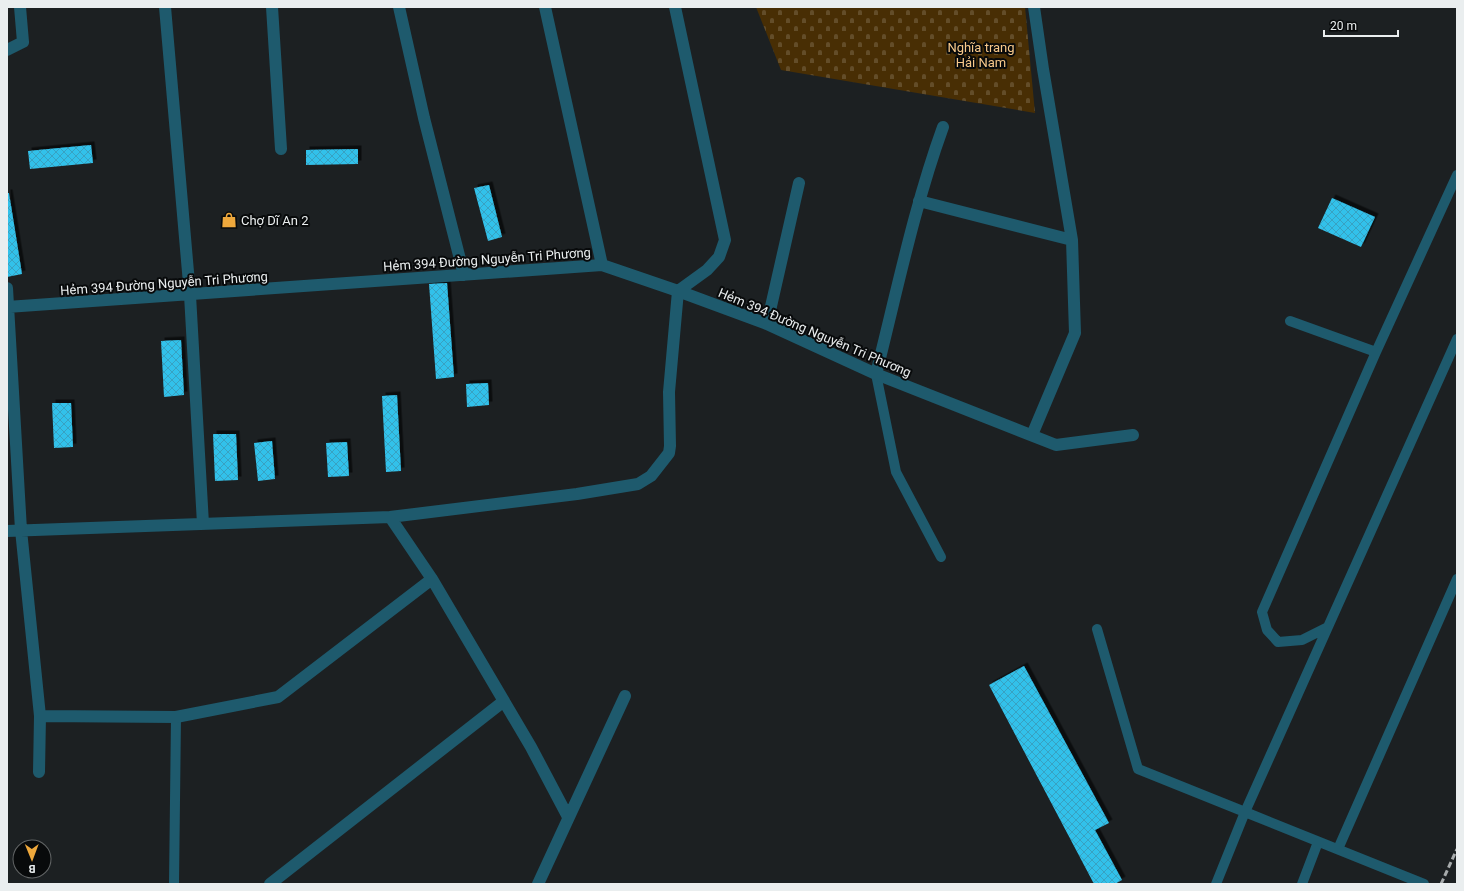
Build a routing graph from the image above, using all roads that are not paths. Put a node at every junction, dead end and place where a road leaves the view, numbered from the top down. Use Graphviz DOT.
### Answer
graph roads {
  1 [pos="20,7"];
  2 [pos="165,7"];
  3 [pos="272,7"];
  4 [pos="399,7"];
  5 [pos="545,7"];
  6 [pos="675,7"];
  7 [pos="1034,7"];
  8 [pos="7,50"];
  9 [pos="943,127"];
  10 [pos="281,148"];
  11 [pos="1457,175"];
  12 [pos="799,183"];
  13 [pos="919,201"];
  14 [pos="1072,240"];
  15 [pos="602,265"];
  16 [pos="464,275"];
  17 [pos="7,288"];
  18 [pos="678,291"];
  19 [pos="190,295"];
  20 [pos="8,307"];
  21 [pos="1290,321"];
  22 [pos="766,324"];
  23 [pos="1457,339"];
  24 [pos="1376,352"];
  25 [pos="876,374"];
  26 [pos="1032,435"];
  27 [pos="1133,435"];
  28 [pos="390,517"];
  29 [pos="203,524"];
  30 [pos="21,530"];
  31 [pos="7,531"];
  32 [pos="941,557"];
  33 [pos="432,579"];
  34 [pos="1457,579"];
  35 [pos="1328,627"];
  36 [pos="1097,628"];
  37 [pos="624,696"];
  38 [pos="504,701"];
  39 [pos="40,716"];
  40 [pos="176,717"];
  41 [pos="39,772"];
  42 [pos="1245,812"];
  43 [pos="568,817"];
  44 [pos="1318,842"];
  45 [pos="1338,849"];
  46 [pos="174,884"];
  47 [pos="270,884"];
  48 [pos="538,884"];
  49 [pos="1216,884"];
  50 [pos="1302,884"];
  51 [pos="1424,884"];
  1 -- 8 [label="street"];
  2 -- 19 [label="street"];
  3 -- 10 [label="street"];
  4 -- 16 [label="street"];
  5 -- 15 [label="street"];
  6 -- 18 [label="street"];
  7 -- 14 [label="street"];
  9 -- 13 [label="street"];
  11 -- 24 [label="lane"];
  12 -- 22 [label="street"];
  13 -- 14 [label="street"];
  13 -- 25 [label="street"];
  14 -- 26 [label="street"];
  15 -- 16 [label="street, Hẻm 394 Đường Nguyễn Tri Phương"];
  15 -- 18 [label="street, Hẻm 394 Đường Nguyễn Tri Phương"];
  16 -- 19 [label="street, Hẻm 394 Đường Nguyễn Tri Phương"];
  17 -- 20 [label="street"];
  18 -- 22 [label="street, Hẻm 394 Đường Nguyễn Tri Phương"];
  18 -- 28 [label="street"];
  19 -- 20 [label="street, Hẻm 394 Đường Nguyễn Tri Phương"];
  19 -- 29 [label="street"];
  20 -- 30 [label="street"];
  21 -- 24 [label="lane"];
  22 -- 25 [label="street, Hẻm 394 Đường Nguyễn Tri Phương"];
  23 -- 35 [label="lane"];
  24 -- 35 [label="lane"];
  25 -- 26 [label="street, Hẻm 394 Đường Nguyễn Tri Phương"];
  25 -- 32 [label="lane"];
  26 -- 27 [label="street, Hẻm 394 Đường Nguyễn Tri Phương"];
  28 -- 29 [label="street"];
  28 -- 33 [label="street"];
  29 -- 30 [label="street"];
  30 -- 31 [label="street"];
  30 -- 39 [label="street"];
  33 -- 38 [label="street"];
  33 -- 40 [label="street"];
  34 -- 45 [label="lane"];
  35 -- 42 [label="lane"];
  36 -- 42 [label="lane"];
  37 -- 43 [label="street"];
  38 -- 43 [label="street"];
  38 -- 47 [label="street"];
  39 -- 40 [label="street"];
  39 -- 41 [label="street"];
  40 -- 46 [label="lane"];
  42 -- 44 [label="lane"];
  42 -- 49 [label="lane"];
  43 -- 48 [label="street"];
  44 -- 45 [label="lane"];
  44 -- 50 [label="lane"];
  45 -- 51 [label="lane"];
}
